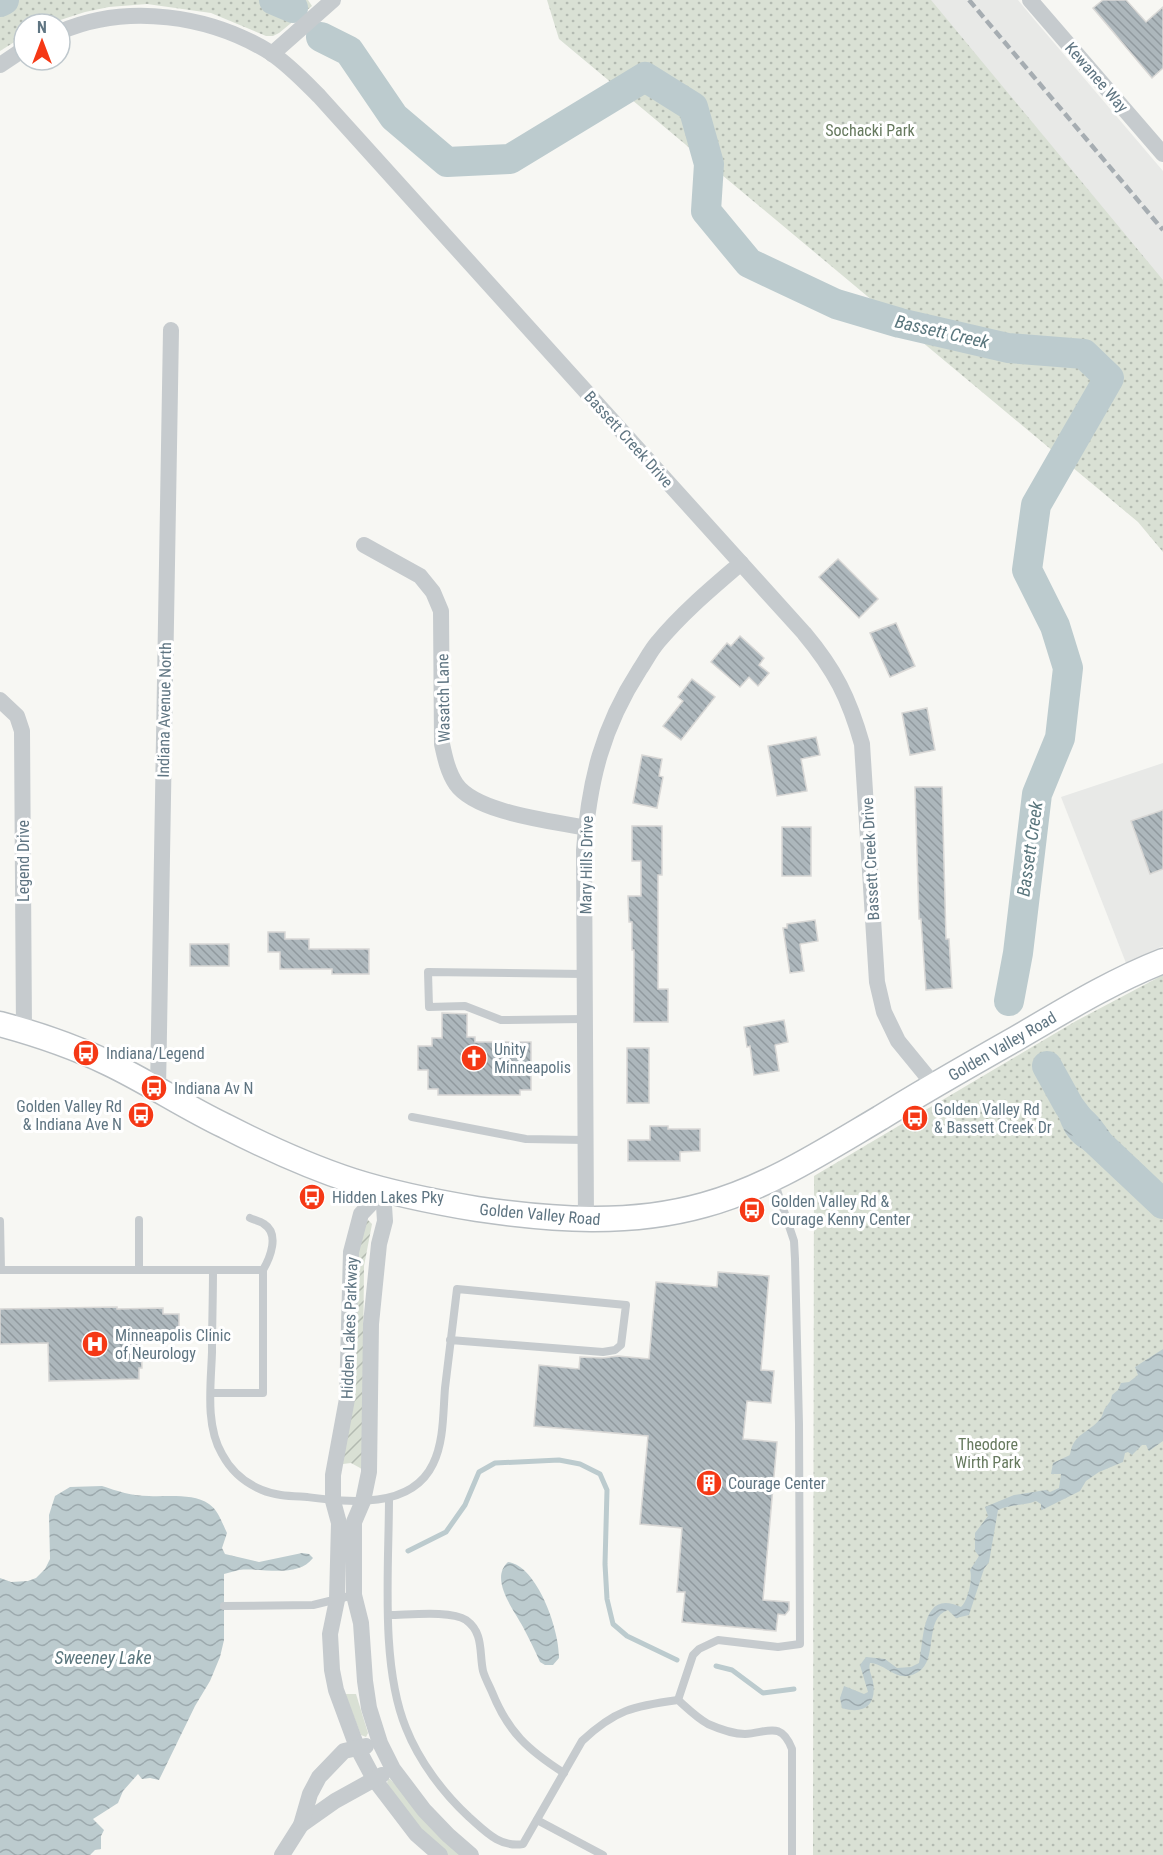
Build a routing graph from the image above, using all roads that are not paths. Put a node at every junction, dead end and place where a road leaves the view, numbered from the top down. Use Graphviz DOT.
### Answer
graph roads {
  1 [pos="333,0"];
  2 [pos="1030,0"];
  3 [pos="72,28"];
  4 [pos="272,54"];
  5 [pos="1163,154"];
  6 [pos="171,330"];
  7 [pos="364,544"];
  8 [pos="741,563"];
  9 [pos="0,700"];
  10 [pos="586,828"];
  11 [pos="1163,961"];
  12 [pos="584,974"];
  13 [pos="584,1019"];
  14 [pos="0,1024"];
  15 [pos="24,1030"];
  16 [pos="934,1085"];
  17 [pos="158,1090"];
  18 [pos="412,1117"];
  19 [pos="585,1140"];
  20 [pos="773,1178"];
  21 [pos="383,1191"];
  22 [pos="250,1218"];
  23 [pos="139,1220"];
  24 [pos="586,1220"];
  25 [pos="0,1221"];
  26 [pos="1,1270"];
  27 [pos="139,1270"];
  28 [pos="213,1270"];
  29 [pos="263,1270"];
  30 [pos="450,1340"];
  31 [pos="211,1393"];
  32 [pos="389,1498"];
  33 [pos="333,1500"];
  34 [pos="363,1501"];
  35 [pos="354,1595"];
  36 [pos="338,1600"];
  37 [pos="224,1606"];
  38 [pos="389,1615"];
  39 [pos="678,1700"];
  40 [pos="380,1743"];
  41 [pos="357,1747"];
  42 [pos="393,1768"];
  43 [pos="564,1773"];
  44 [pos="374,1779"];
  45 [pos="537,1820"];
  46 [pos="301,1825"];
  47 [pos="282,1855"];
  48 [pos="440,1855"];
  49 [pos="471,1855"];
  50 [pos="603,1855"];
  51 [pos="792,1855"];
  1 -- 4 [label="street"];
  2 -- 5 [label="street, Kewanee Way"];
  3 -- 4 [label="street, Bassett Creek Drive"];
  4 -- 8 [label="street, Bassett Creek Drive"];
  6 -- 17 [label="street, Indiana Avenue North"];
  7 -- 10 [label="street, Wasatch Lane"];
  8 -- 10 [label="street, Mary Hills Drive"];
  8 -- 16 [label="street, Bassett Creek Drive"];
  9 -- 15 [label="street, Legend Drive"];
  10 -- 12 [label="street, Mary Hills Drive"];
  11 -- 16 [label="street, Golden Valley Road"];
  12 -- 13 [label="street, Mary Hills Drive"];
  12 -- 13 [label="lane"];
  13 -- 19 [label="street, Mary Hills Drive"];
  14 -- 15 [label="street, Golden Valley Road"];
  15 -- 17 [label="street, Golden Valley Road"];
  16 -- 20 [label="street, Golden Valley Road"];
  17 -- 21 [label="street, Golden Valley Road"];
  18 -- 19 [label="lane"];
  19 -- 24 [label="street, Mary Hills Drive"];
  20 -- 24 [label="street, Golden Valley Road"];
  20 -- 39 [label="lane"];
  21 -- 24 [label="street, Golden Valley Road"];
  21 -- 33 [label="street, Hidden Lakes Parkway"];
  21 -- 34 [label="street, Hidden Lakes Parkway"];
  22 -- 29 [label="lane"];
  23 -- 27 [label="lane"];
  25 -- 26 [label="lane"];
  26 -- 27 [label="lane"];
  27 -- 28 [label="lane"];
  28 -- 29 [label="lane"];
  28 -- 31 [label="lane"];
  29 -- 31 [label="lane"];
  30 -- 30 [label="lane"];
  30 -- 32 [label="lane"];
  31 -- 33 [label="lane"];
  32 -- 34 [label="lane"];
  32 -- 38 [label="lane"];
  33 -- 34 [label="lane"];
  33 -- 36 [label="street, Hidden Lakes Parkway"];
  34 -- 35 [label="street, Hidden Lakes Parkway"];
  35 -- 36 [label="lane"];
  35 -- 40 [label="street, Hidden Lakes Parkway"];
  36 -- 37 [label="lane"];
  36 -- 41 [label="street, Hidden Lakes Parkway"];
  38 -- 43 [label="lane"];
  38 -- 45 [label="lane"];
  39 -- 43 [label="lane"];
  39 -- 51 [label="lane"];
  40 -- 41 [label="street"];
  40 -- 42 [label="street, Hidden Lakes Parkway"];
  41 -- 44 [label="street, Hidden Lakes Parkway"];
  41 -- 46 [label="street"];
  42 -- 44 [label="street"];
  42 -- 49 [label="street, Hidden Lakes Parkway"];
  43 -- 45 [label="lane"];
  44 -- 46 [label="street"];
  44 -- 48 [label="street, Hidden Lakes Parkway"];
  45 -- 50 [label="lane"];
  46 -- 47 [label="street"];
}
